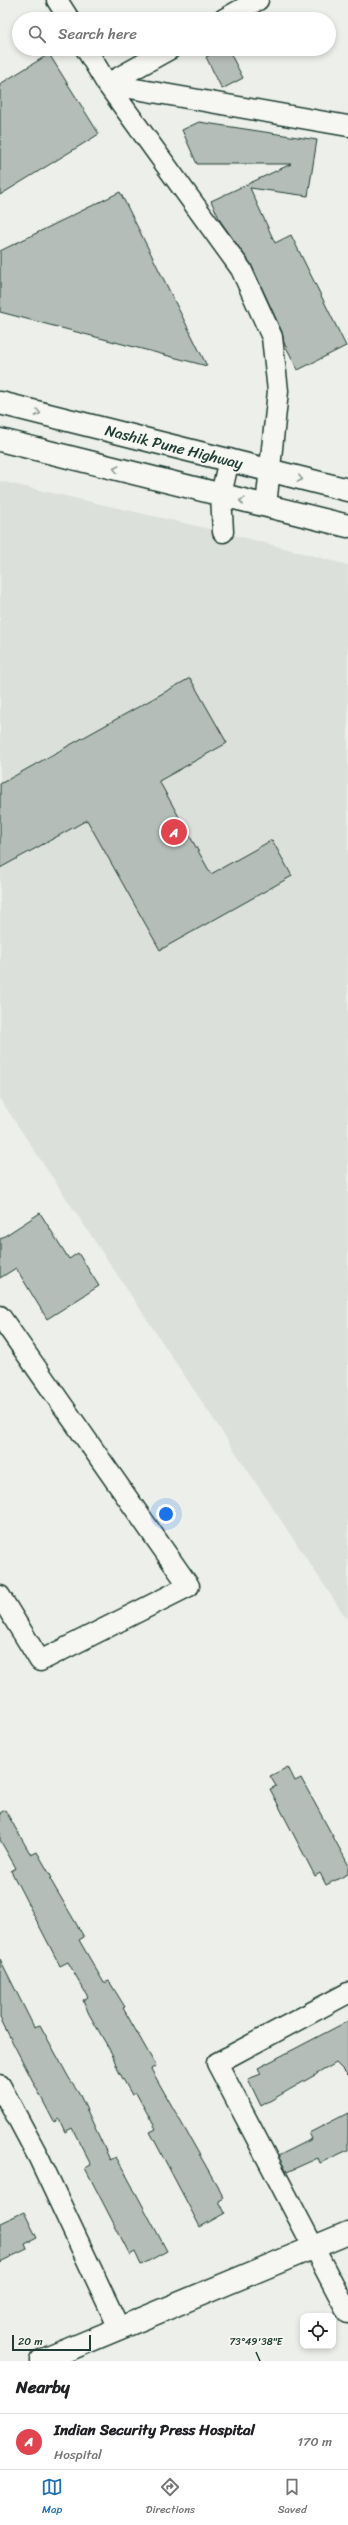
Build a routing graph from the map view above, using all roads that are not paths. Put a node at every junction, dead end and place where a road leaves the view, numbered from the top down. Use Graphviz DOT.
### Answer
graph roads {
  1 [pos="57,0"];
  2 [pos="258,0"];
  3 [pos="64,12"];
  4 [pos="237,12"];
  5 [pos="90,56"];
  6 [pos="157,56"];
  7 [pos="107,84"];
  8 [pos="348,126"];
  9 [pos="0,403"];
  10 [pos="0,440"];
  11 [pos="229,459"];
  12 [pos="269,472"];
  13 [pos="348,490"];
  14 [pos="221,496"];
  15 [pos="266,506"];
  16 [pos="348,526"];
  17 [pos="223,532"];
  18 [pos="0,1316"];
  19 [pos="0,1596"];
  20 [pos="348,1993"];
  21 [pos="3,2097"];
  22 [pos="348,2234"];
  23 [pos="313,2247"];
  24 [pos="348,2313"];
  25 [pos="119,2328"];
  26 [pos="41,2361"];
  1 -- 3 [label="street"];
  2 -- 4 [label="street"];
  5 -- 7 [label="street"];
  6 -- 7 [label="street"];
  7 -- 8 [label="street"];
  7 -- 12 [label="street"];
  9 -- 11 [label="main road, Nashik Pune Highway, one-way"];
  14 -- 10 [label="main road, one-way"];
  11 -- 12 [label="main road, Nashik Pune Highway"];
  11 -- 14 [label="street"];
  12 -- 13 [label="main road, Nashik Pune Highway, one-way"];
  12 -- 15 [label="street"];
  15 -- 14 [label="main road, one-way"];
  14 -- 17 [label="street"];
  15 -- 16 [label="main road"];
  18 -- 19 [label="street"];
  20 -- 23 [label="street"];
  21 -- 25 [label="street"];
  22 -- 23 [label="main road"];
  23 -- 24 [label="street"];
  23 -- 25 [label="main road"];
  25 -- 26 [label="main road"];
}
